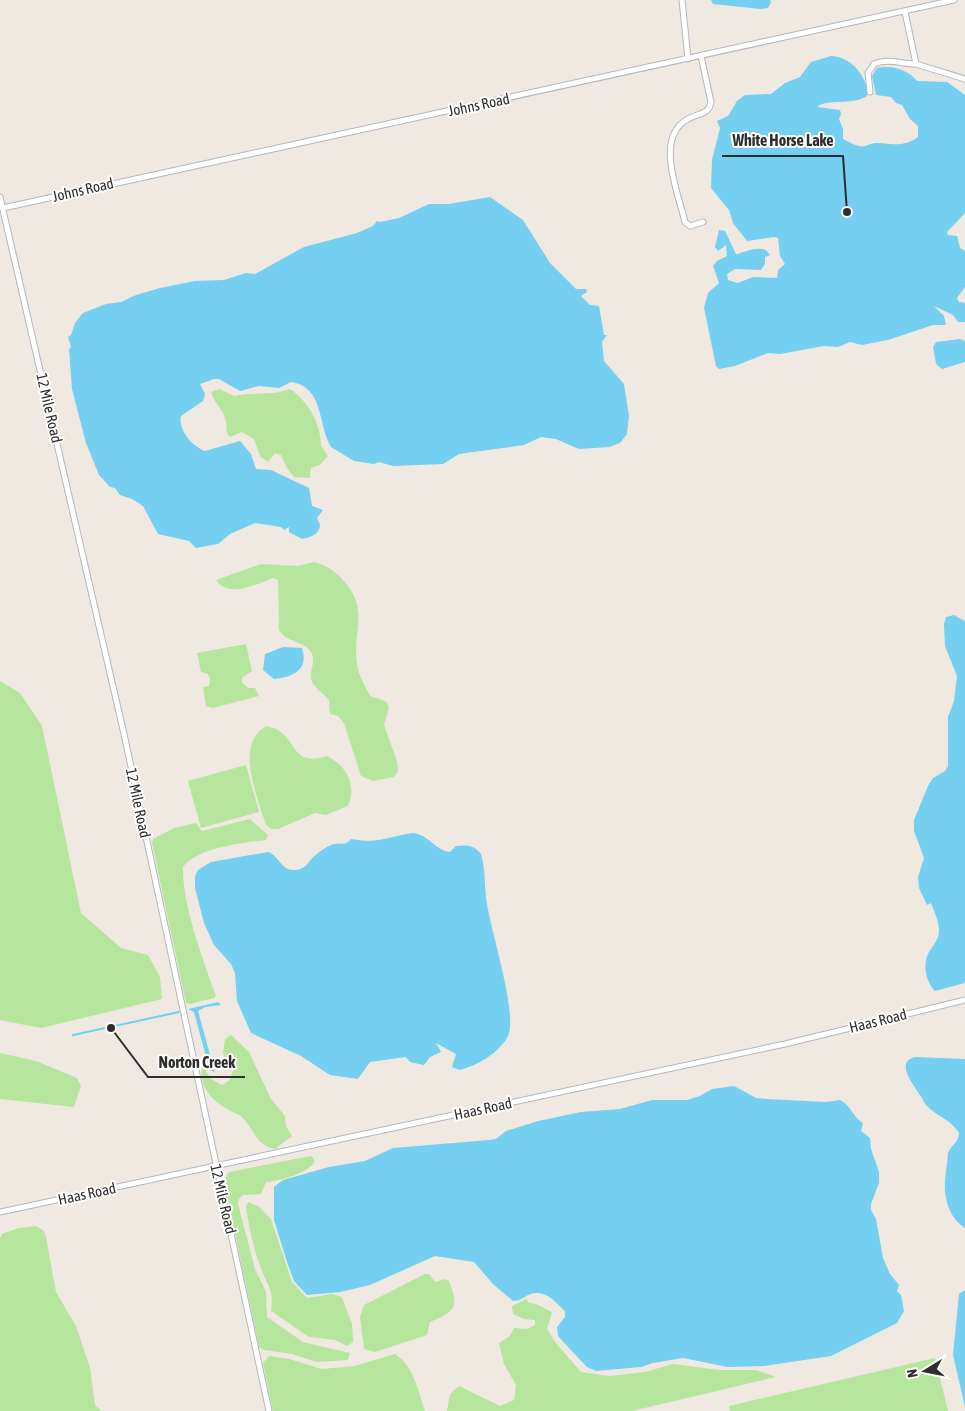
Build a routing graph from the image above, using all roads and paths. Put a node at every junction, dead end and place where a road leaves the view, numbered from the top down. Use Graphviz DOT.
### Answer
graph roads {
  1 [pos="682,0"];
  2 [pos="954,0"];
  3 [pos="905,12"];
  4 [pos="701,56"];
  5 [pos="688,59"];
  6 [pos="916,64"];
  7 [pos="965,79"];
  8 [pos="870,92"];
  9 [pos="0,197"];
  10 [pos="3,208"];
  11 [pos="703,222"];
  12 [pos="965,1000"];
  13 [pos="216,1167"];
  14 [pos="0,1212"];
  15 [pos="269,1411"];
  1 -- 5 [label="street"];
  2 -- 3 [label="street, Johns Road"];
  3 -- 4 [label="street, Johns Road"];
  3 -- 6 [label="street"];
  4 -- 5 [label="street, Johns Road"];
  4 -- 11 [label="street"];
  5 -- 10 [label="street, Johns Road"];
  6 -- 7 [label="street"];
  6 -- 8 [label="street"];
  9 -- 10 [label="street, 12 Mile Road"];
  10 -- 13 [label="street, 12 Mile Road"];
  12 -- 13 [label="street, Haas Road"];
  13 -- 14 [label="street, Haas Road"];
  13 -- 15 [label="street, 12 Mile Road"];
}
